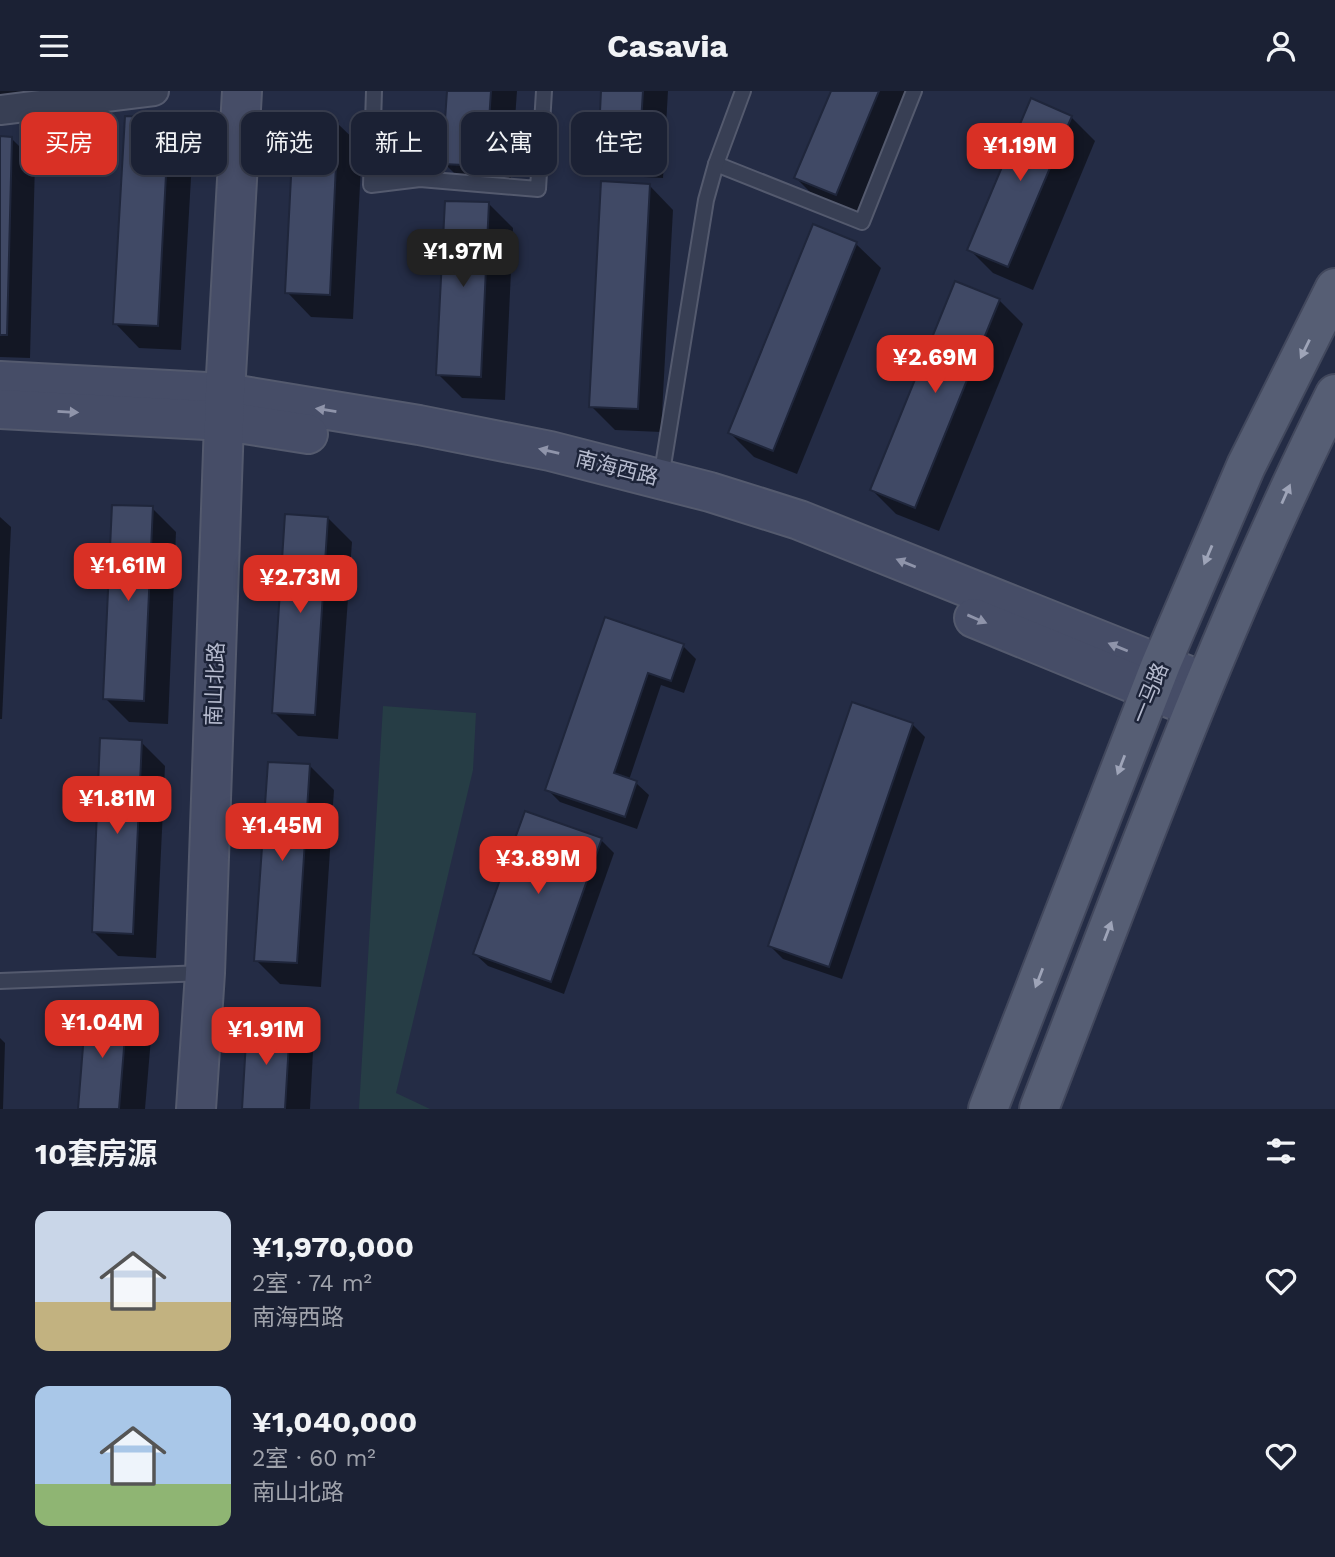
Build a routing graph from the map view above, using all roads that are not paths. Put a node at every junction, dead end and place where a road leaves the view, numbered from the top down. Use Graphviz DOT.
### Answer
graph roads {
  1 [pos="154,91"];
  2 [pos="242,91"];
  3 [pos="373,91"];
  4 [pos="544,91"];
  5 [pos="743,91"];
  6 [pos="914,91"];
  7 [pos="0,110"];
  8 [pos="716,164"];
  9 [pos="1335,288"];
  10 [pos="0,381"];
  11 [pos="1335,394"];
  12 [pos="225,407"];
  13 [pos="0,409"];
  14 [pos="661,479"];
  15 [pos="1155,678"];
  16 [pos="1199,695"];
  17 [pos="205,973"];
  18 [pos="0,981"];
  19 [pos="196,1109"];
  20 [pos="988,1109"];
  21 [pos="1039,1109"];
  1 -- 7 [label="street"];
  2 -- 12 [label="street, 南山北路"];
  3 -- 4 [label="lane"];
  5 -- 8 [label="lane"];
  6 -- 8 [label="lane"];
  8 -- 14 [label="lane"];
  9 -- 15 [label="main road, 一马路, one-way"];
  10 -- 12 [label="street, 南海西路"];
  16 -- 11 [label="main road, one-way"];
  13 -- 12 [label="street, 南海西路, one-way"];
  14 -- 12 [label="street, 南海西路, one-way"];
  12 -- 15 [label="street, 南海西路, one-way"];
  12 -- 17 [label="street, 南山北路"];
  15 -- 14 [label="street, 南海西路, one-way"];
  15 -- 16 [label="street, 南海西路"];
  15 -- 20 [label="main road, 一马路, one-way"];
  21 -- 16 [label="main road, one-way"];
  17 -- 18 [label="lane"];
  17 -- 19 [label="street, 南山北路"];
}
